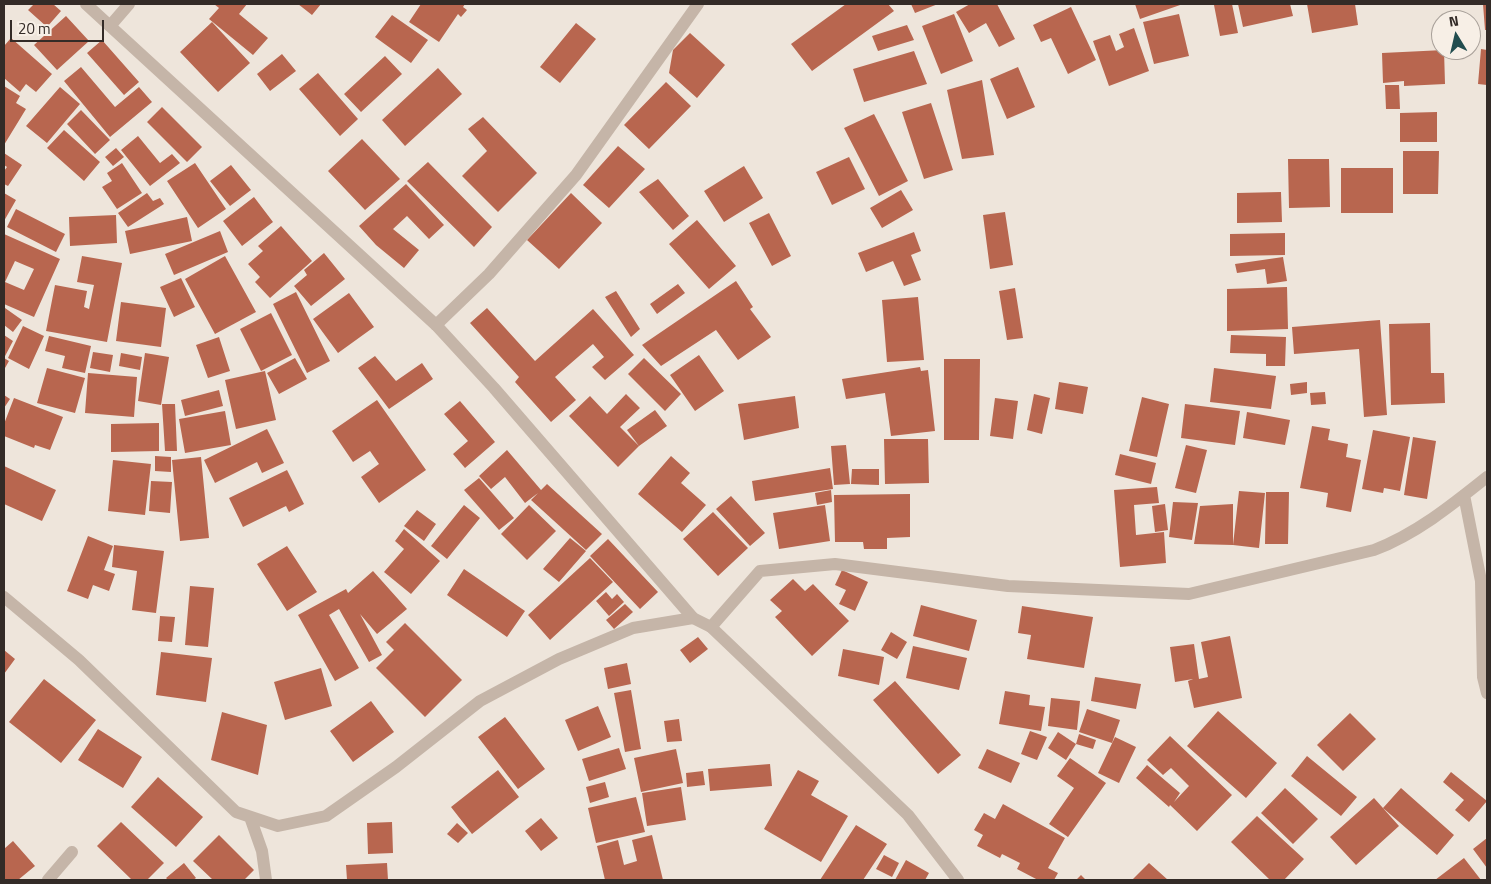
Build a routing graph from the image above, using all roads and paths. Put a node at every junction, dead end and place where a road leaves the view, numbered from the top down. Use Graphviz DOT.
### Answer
graph roads {
  1 [pos="86,4"];
  2 [pos="129,4"];
  3 [pos="698,4"];
  4 [pos="110,26"];
  5 [pos="436,325"];
  6 [pos="1487,477"];
  7 [pos="1464,495"];
  8 [pos="4,597"];
  9 [pos="693,618"];
  10 [pos="711,627"];
  11 [pos="1487,693"];
  12 [pos="250,817"];
  13 [pos="72,852"];
  14 [pos="48,880"];
  15 [pos="266,880"];
  16 [pos="958,880"];
  1 -- 4 [label="street"];
  2 -- 4 [label="street"];
  3 -- 5 [label="street"];
  4 -- 5 [label="street"];
  5 -- 9 [label="street"];
  6 -- 7 [label="street"];
  7 -- 10 [label="street"];
  7 -- 11 [label="street"];
  8 -- 12 [label="street"];
  9 -- 10 [label="street"];
  9 -- 12 [label="street"];
  10 -- 16 [label="street"];
  12 -- 15 [label="street"];
  13 -- 14 [label="street"];
}
